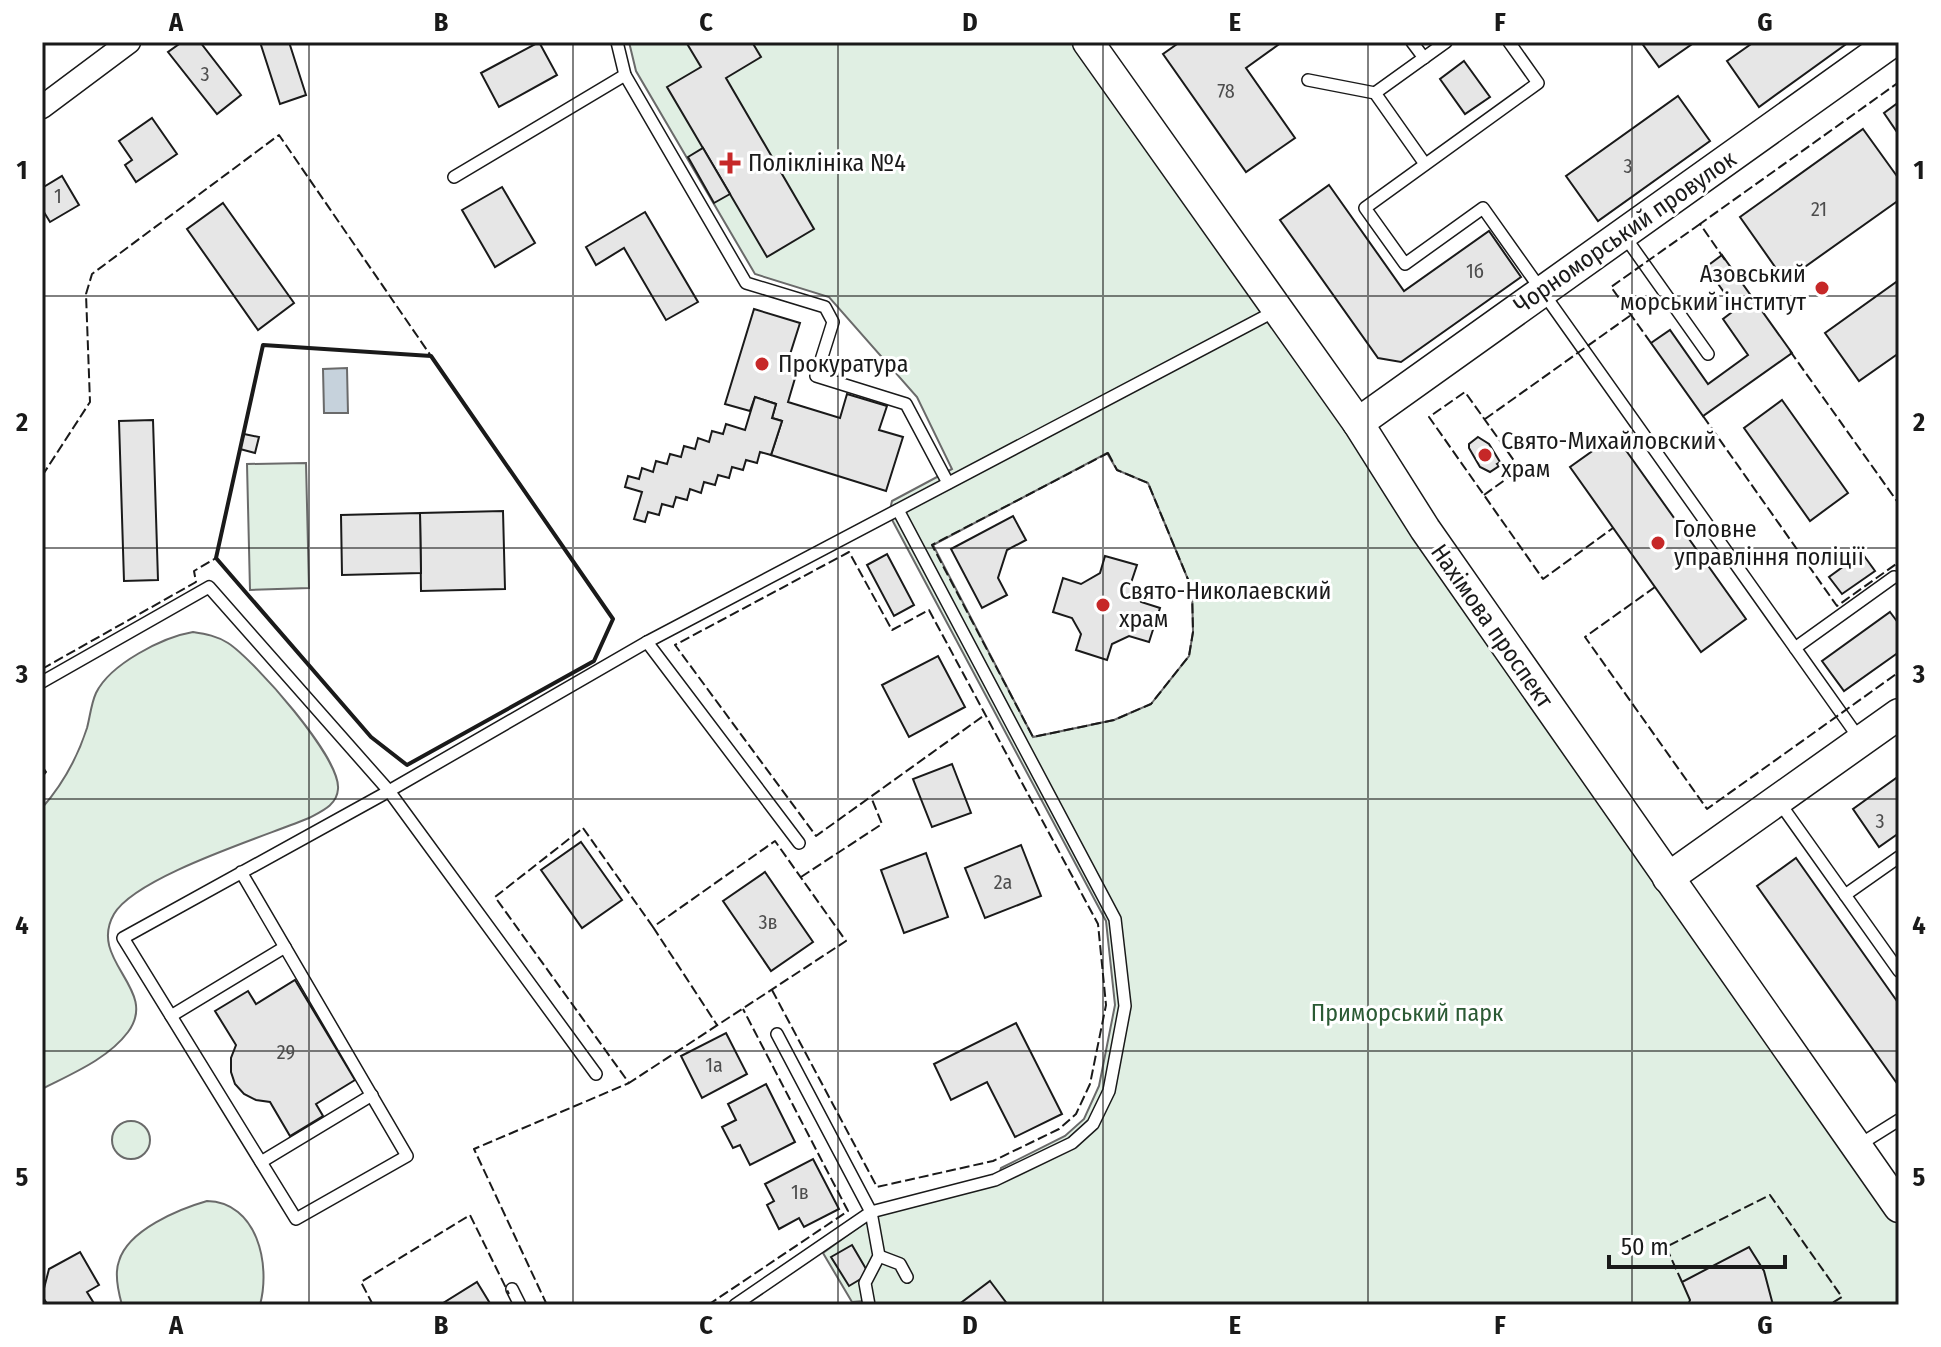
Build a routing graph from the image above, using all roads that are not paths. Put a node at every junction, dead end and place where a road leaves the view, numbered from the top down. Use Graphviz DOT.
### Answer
graph roads {
  1 [pos="129,42"];
  2 [pos="617,42"];
  3 [pos="1088,42"];
  4 [pos="1412,42"];
  5 [pos="1446,42"];
  6 [pos="1509,42"];
  7 [pos="1892,42"];
  8 [pos="1424,58"];
  9 [pos="625,75"];
  10 [pos="1308,80"];
  11 [pos="1375,93"];
  12 [pos="42,107"];
  13 [pos="1425,164"];
  14 [pos="454,177"];
  15 [pos="1623,234"];
  16 [pos="1542,291"];
  17 [pos="1277,309"];
  18 [pos="1708,354"];
  19 [pos="1358,423"];
  20 [pos="948,483"];
  21 [pos="898,510"];
  22 [pos="1894,577"];
  23 [pos="647,642"];
  24 [pos="1795,648"];
  25 [pos="42,682"];
  26 [pos="1899,714"];
  27 [pos="1861,741"];
  28 [pos="389,791"];
  29 [pos="1778,800"];
  30 [pos="799,843"];
  31 [pos="1899,857"];
  32 [pos="241,872"];
  33 [pos="1668,878"];
  34 [pos="1845,895"];
  35 [pos="285,947"];
  36 [pos="1899,971"];
  37 [pos="171,1016"];
  38 [pos="777,1034"];
  39 [pos="596,1074"];
  40 [pos="372,1095"];
  41 [pos="1899,1120"];
  42 [pos="1857,1146"];
  43 [pos="261,1162"];
  44 [pos="1899,1207"];
  45 [pos="871,1212"];
  46 [pos="879,1256"];
  47 [pos="907,1277"];
  48 [pos="512,1289"];
  49 [pos="520,1305"];
  50 [pos="735,1305"];
  51 [pos="869,1305"];
  1 -- 12 [label="street"];
  2 -- 9 [label="lane"];
  3 -- 17 [label="main road, Нахімова проспект"];
  4 -- 8 [label="lane"];
  5 -- 8 [label="lane"];
  6 -- 13 [label="lane"];
  7 -- 15 [label="main road, Чорноморський провулок"];
  8 -- 11 [label="lane"];
  9 -- 14 [label="lane"];
  9 -- 20 [label="lane"];
  10 -- 11 [label="lane"];
  11 -- 13 [label="lane"];
  13 -- 16 [label="lane"];
  15 -- 16 [label="main road, Чорноморський провулок"];
  15 -- 18 [label="lane"];
  16 -- 19 [label="main road, Чорноморський провулок"];
  16 -- 24 [label="lane"];
  17 -- 19 [label="main road, Нахімова проспект"];
  17 -- 20 [label="lane"];
  19 -- 33 [label="main road, Нахімова проспект"];
  20 -- 21 [label="lane"];
  21 -- 23 [label="lane"];
  21 -- 45 [label="lane"];
  22 -- 24 [label="lane"];
  23 -- 28 [label="lane"];
  23 -- 30 [label="lane"];
  24 -- 27 [label="lane"];
  25 -- 28 [label="lane"];
  26 -- 27 [label="main road"];
  27 -- 29 [label="main road"];
  28 -- 32 [label="lane"];
  28 -- 39 [label="lane"];
  29 -- 33 [label="main road"];
  29 -- 34 [label="lane"];
  31 -- 34 [label="lane"];
  32 -- 35 [label="lane"];
  32 -- 37 [label="lane"];
  33 -- 42 [label="main road, Нахімова проспект"];
  34 -- 36 [label="lane"];
  35 -- 37 [label="lane"];
  35 -- 40 [label="lane"];
  37 -- 43 [label="lane"];
  38 -- 45 [label="lane"];
  40 -- 43 [label="lane"];
  40 -- 43 [label="lane"];
  41 -- 42 [label="lane"];
  42 -- 44 [label="main road, Нахімова проспект"];
  45 -- 46 [label="lane"];
  45 -- 50 [label="lane"];
  46 -- 47 [label="lane"];
  46 -- 51 [label="lane"];
  48 -- 49 [label="lane"];
}
